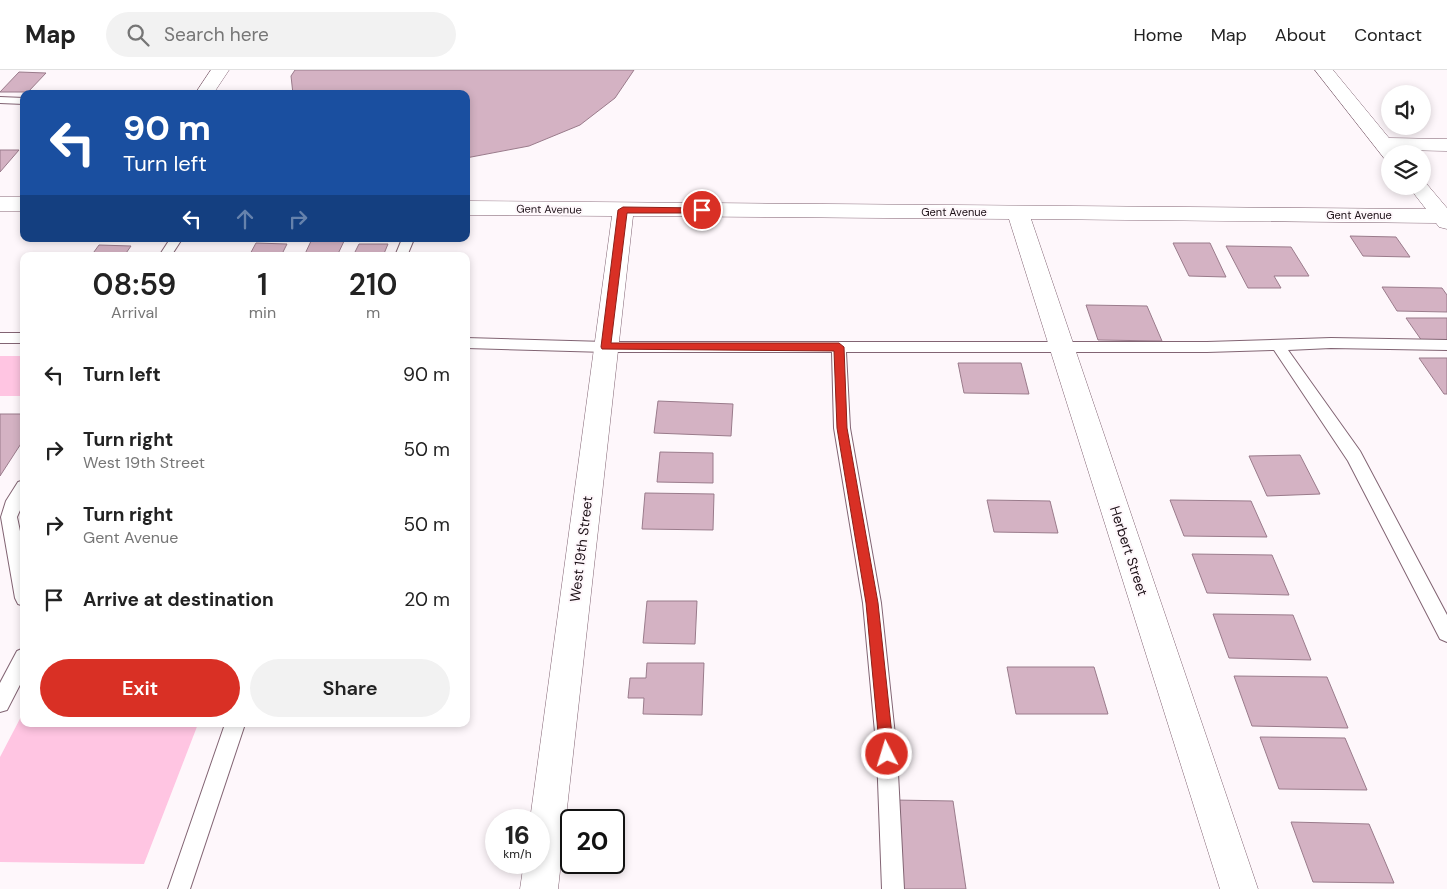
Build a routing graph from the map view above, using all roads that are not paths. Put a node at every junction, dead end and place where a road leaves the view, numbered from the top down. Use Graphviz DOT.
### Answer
graph roads {
  1 [pos="220,70"];
  2 [pos="1324,70"];
  3 [pos="207,90"];
  4 [pos="0,100"];
  5 [pos="20,101"];
  6 [pos="1384,145"];
  7 [pos="1447,145"];
  8 [pos="1431,146"];
  9 [pos="1425,195"];
  10 [pos="0,204"];
  11 [pos="20,204"];
  12 [pos="470,208"];
  13 [pos="623,210"];
  14 [pos="1018,213"];
  15 [pos="1444,219"];
  16 [pos="0,338"];
  17 [pos="20,338"];
  18 [pos="470,343"];
  19 [pos="1278,345"];
  20 [pos="1447,345"];
  21 [pos="606,347"];
  22 [pos="839,347"];
  23 [pos="1062,347"];
  24 [pos="20,493"];
  25 [pos="20,576"];
  26 [pos="1447,633"];
  27 [pos="20,665"];
  28 [pos="0,703"];
  29 [pos="234,727"];
  30 [pos="179,889"];
  31 [pos="539,889"];
  32 [pos="893,889"];
  33 [pos="1239,889"];
  1 -- 3 [label="street"];
  2 -- 6 [label="street"];
  4 -- 5 [label="lane"];
  7 -- 8 [label="street"];
  9 -- 15 [label="street"];
  10 -- 11 [label="street"];
  12 -- 13 [label="street, Gent Avenue"];
  13 -- 14 [label="street, Gent Avenue"];
  13 -- 21 [label="street, West 19th Street"];
  14 -- 15 [label="street, Gent Avenue"];
  14 -- 23 [label="street, Herbert Street"];
  16 -- 17 [label="lane"];
  18 -- 21 [label="lane"];
  19 -- 20 [label="lane"];
  19 -- 23 [label="lane"];
  19 -- 26 [label="lane"];
  21 -- 22 [label="lane"];
  21 -- 31 [label="street, West 19th Street"];
  22 -- 23 [label="lane"];
  22 -- 32 [label="lane"];
  23 -- 33 [label="street, Herbert Street"];
  24 -- 25 [label="lane"];
  27 -- 28 [label="lane"];
  29 -- 30 [label="lane"];
}
